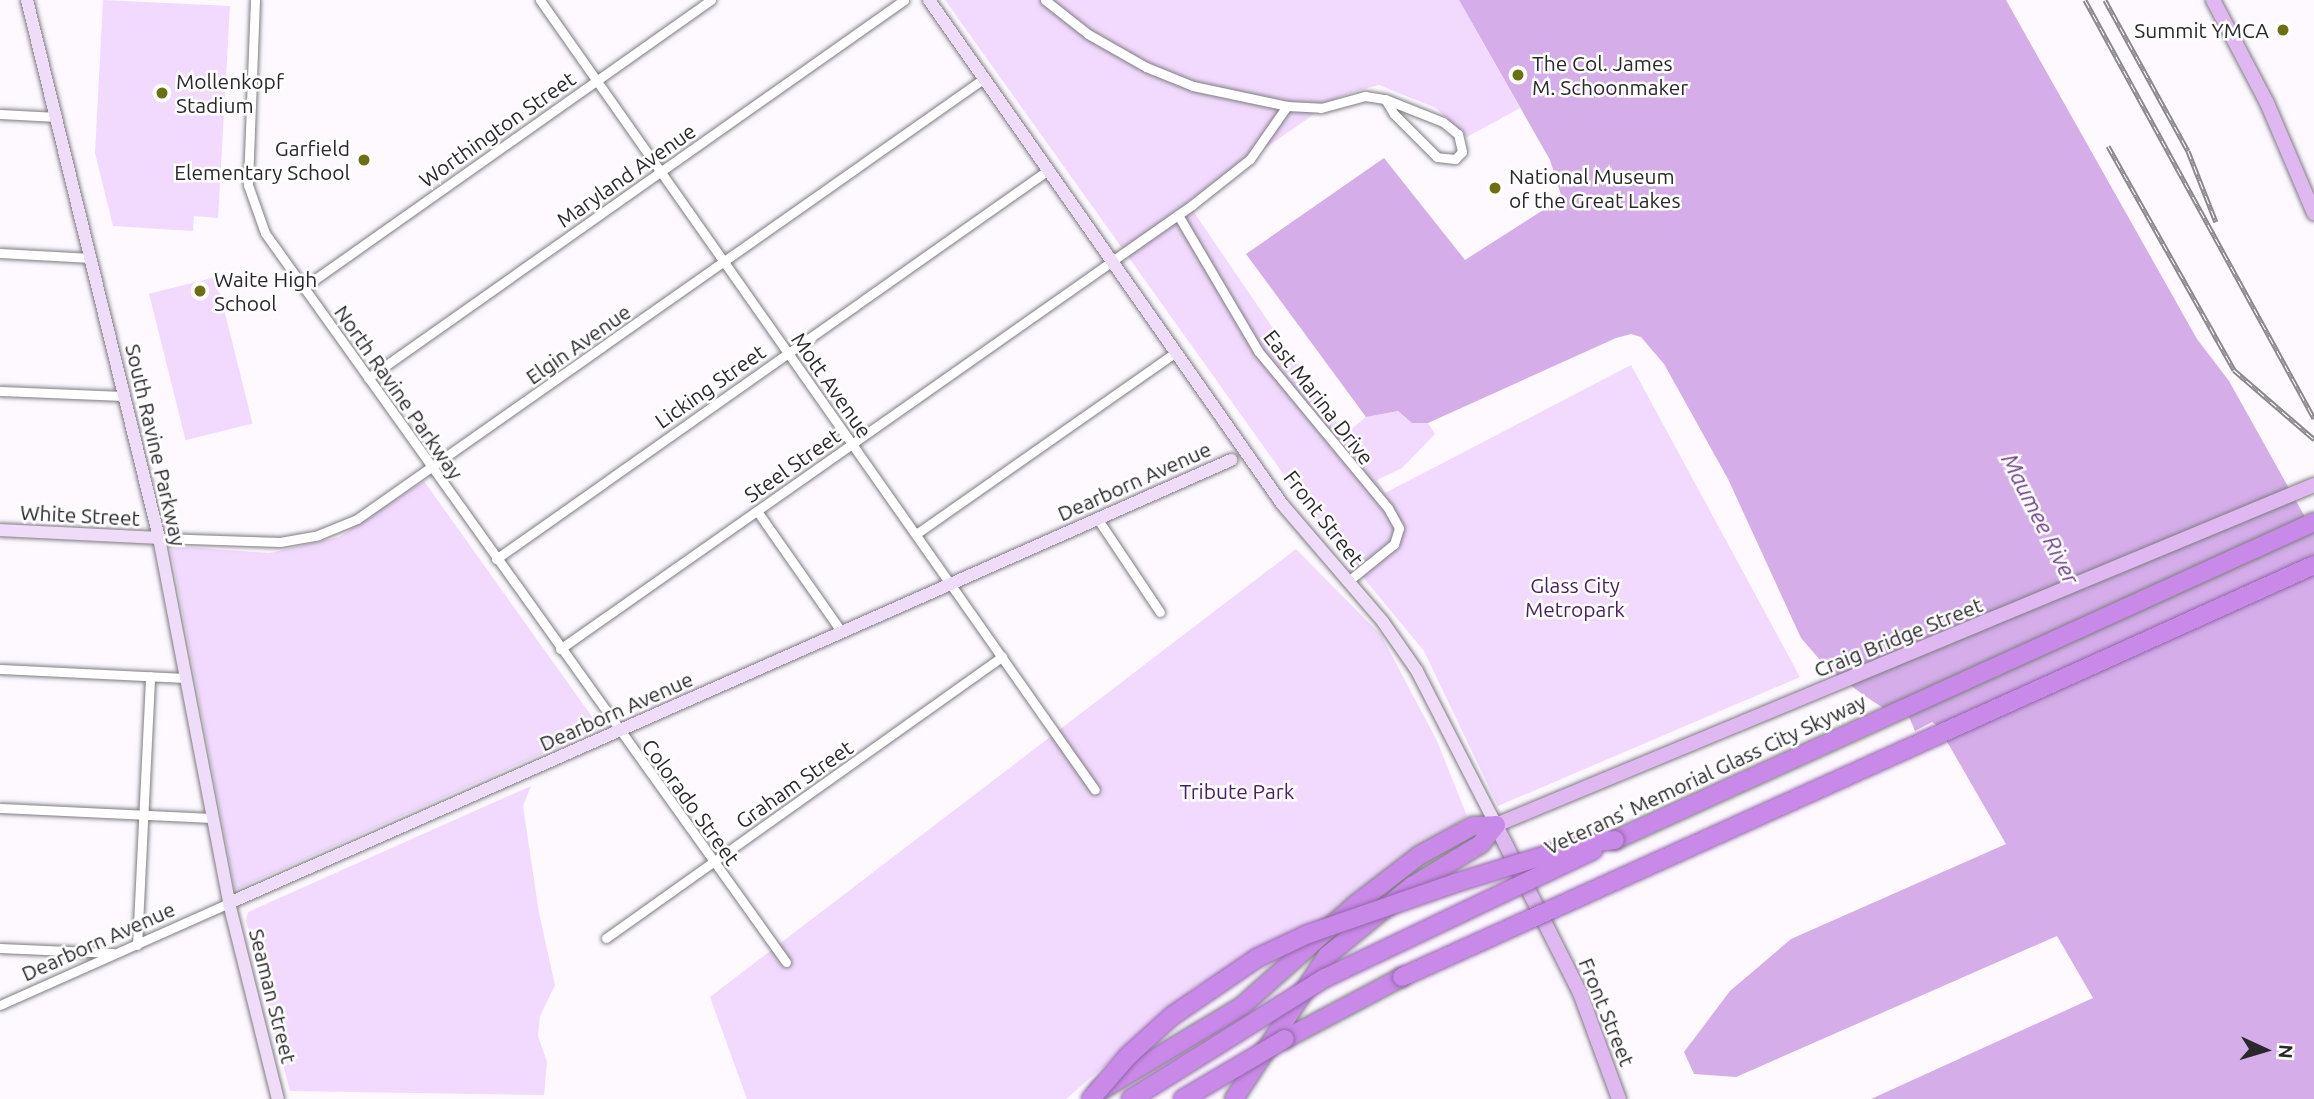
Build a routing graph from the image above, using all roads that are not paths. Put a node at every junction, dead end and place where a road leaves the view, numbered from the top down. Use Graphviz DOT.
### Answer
graph roads {
  1 [pos="27,0"];
  2 [pos="255,0"];
  3 [pos="540,0"];
  4 [pos="711,0"];
  5 [pos="904,0"];
  6 [pos="929,0"];
  7 [pos="1045,0"];
  8 [pos="2213,0"];
  9 [pos="983,79"];
  10 [pos="597,80"];
  11 [pos="1385,99"];
  12 [pos="1287,106"];
  13 [pos="0,114"];
  14 [pos="57,117"];
  15 [pos="1048,170"];
  16 [pos="661,172"];
  17 [pos="2314,212"];
  18 [pos="1178,215"];
  19 [pos="0,253"];
  20 [pos="91,258"];
  21 [pos="724,262"];
  22 [pos="1112,262"];
  23 [pos="304,287"];
  24 [pos="1176,352"];
  25 [pos="788,353"];
  26 [pos="368,378"];
  27 [pos="0,391"];
  28 [pos="125,397"];
  29 [pos="852,444"];
  30 [pos="1248,453"];
  31 [pos="1231,460"];
  32 [pos="430,469"];
  33 [pos="2314,485"];
  34 [pos="757,510"];
  35 [pos="1097,518"];
  36 [pos="2314,522"];
  37 [pos="0,530"];
  38 [pos="916,534"];
  39 [pos="159,538"];
  40 [pos="496,559"];
  41 [pos="2314,565"];
  42 [pos="1347,582"];
  43 [pos="950,584"];
  44 [pos="1160,611"];
  45 [pos="841,631"];
  46 [pos="560,649"];
  47 [pos="1002,657"];
  48 [pos="0,669"];
  49 [pos="150,676"];
  50 [pos="186,678"];
  51 [pos="619,731"];
  52 [pos="1095,790"];
  53 [pos="0,808"];
  54 [pos="144,815"];
  55 [pos="213,818"];
  56 [pos="1496,825"];
  57 [pos="1615,840"];
  58 [pos="713,863"];
  59 [pos="229,903"];
  60 [pos="607,938"];
  61 [pos="136,945"];
  62 [pos="0,948"];
  63 [pos="115,953"];
  64 [pos="786,961"];
  65 [pos="0,1005"];
  66 [pos="1285,1039"];
  67 [pos="278,1099"];
  68 [pos="1086,1099"];
  69 [pos="1091,1099"];
  70 [pos="1130,1099"];
  71 [pos="1183,1099"];
  72 [pos="1207,1099"];
  73 [pos="1234,1099"];
  74 [pos="1619,1099"];
  1 -- 14 [label="street, South Ravine Parkway"];
  2 -- 23 [label="street, North Ravine Parkway"];
  3 -- 10 [label="street, Mott Avenue"];
  4 -- 10 [label="street, Worthington Street"];
  5 -- 16 [label="street, Maryland Avenue"];
  6 -- 9 [label="street, Front Street"];
  7 -- 12 [label="street"];
  8 -- 17 [label="main road"];
  9 -- 15 [label="street, Front Street"];
  9 -- 21 [label="street, Elgin Avenue"];
  10 -- 16 [label="street, Mott Avenue"];
  10 -- 23 [label="street, Worthington Street"];
  11 -- 11 [label="street"];
  11 -- 12 [label="street"];
  12 -- 18 [label="street, Steel Street"];
  13 -- 14 [label="street"];
  14 -- 20 [label="street, South Ravine Parkway"];
  15 -- 22 [label="street, Front Street"];
  15 -- 25 [label="street, Licking Street"];
  16 -- 21 [label="street, Mott Avenue"];
  16 -- 26 [label="street, Maryland Avenue"];
  18 -- 22 [label="street, Steel Street"];
  18 -- 42 [label="street, East Marina Drive"];
  19 -- 20 [label="street"];
  20 -- 28 [label="street, South Ravine Parkway"];
  21 -- 25 [label="street, Mott Avenue"];
  21 -- 32 [label="street, Elgin Avenue"];
  22 -- 24 [label="street, Front Street"];
  22 -- 29 [label="street, Steel Street"];
  23 -- 26 [label="street, North Ravine Parkway"];
  24 -- 30 [label="street, Front Street"];
  24 -- 38 [label="street"];
  25 -- 29 [label="street, Mott Avenue"];
  25 -- 40 [label="street, Licking Street"];
  26 -- 32 [label="street, North Ravine Parkway"];
  27 -- 28 [label="street"];
  28 -- 39 [label="street, South Ravine Parkway"];
  29 -- 34 [label="street, Steel Street"];
  29 -- 38 [label="street, Mott Avenue"];
  30 -- 31 [label="street, Dearborn Avenue"];
  30 -- 42 [label="street, Front Street"];
  31 -- 35 [label="street, Dearborn Avenue"];
  32 -- 39 [label="street, Elgin Avenue"];
  32 -- 40 [label="street, North Ravine Parkway"];
  33 -- 56 [label="main road, Craig Bridge Street"];
  34 -- 45 [label="street"];
  34 -- 46 [label="street, Steel Street"];
  35 -- 43 [label="street, Dearborn Avenue"];
  35 -- 44 [label="street"];
  36 -- 57 [label="highway, Veterans' Memorial Glass City Skyway"];
  37 -- 39 [label="street, White Street"];
  38 -- 43 [label="street, Mott Avenue"];
  39 -- 50 [label="street, South Ravine Parkway"];
  40 -- 46 [label="street, Colorado Street"];
  41 -- 66 [label="highway, bridge"];
  42 -- 56 [label="street, Front Street"];
  43 -- 45 [label="street, Dearborn Avenue"];
  43 -- 47 [label="street, Mott Avenue"];
  45 -- 51 [label="street, Dearborn Avenue"];
  46 -- 51 [label="street, Colorado Street"];
  47 -- 52 [label="street, Mott Avenue"];
  47 -- 58 [label="street, Graham Street"];
  48 -- 49 [label="street"];
  49 -- 50 [label="street"];
  49 -- 54 [label="street"];
  50 -- 55 [label="street, South Ravine Parkway"];
  51 -- 58 [label="street, Colorado Street"];
  51 -- 59 [label="street, Dearborn Avenue"];
  53 -- 54 [label="street"];
  54 -- 55 [label="street"];
  54 -- 61 [label="street"];
  55 -- 59 [label="street, South Ravine Parkway"];
  56 -- 68 [label="highway"];
  56 -- 73 [label="highway"];
  56 -- 74 [label="main road, Front Street"];
  57 -- 69 [label="highway, bridge"];
  57 -- 70 [label="highway, Veterans' Memorial Glass City Skyway, bridge"];
  58 -- 60 [label="street, Graham Street"];
  58 -- 64 [label="street, Colorado Street"];
  59 -- 61 [label="street, Dearborn Avenue"];
  59 -- 67 [label="street, Seaman Street"];
  61 -- 63 [label="street, Dearborn Avenue"];
  62 -- 63 [label="street"];
  63 -- 65 [label="street, Dearborn Avenue"];
  66 -- 71 [label="highway, bridge"];
  66 -- 72 [label="highway, bridge"];
}
